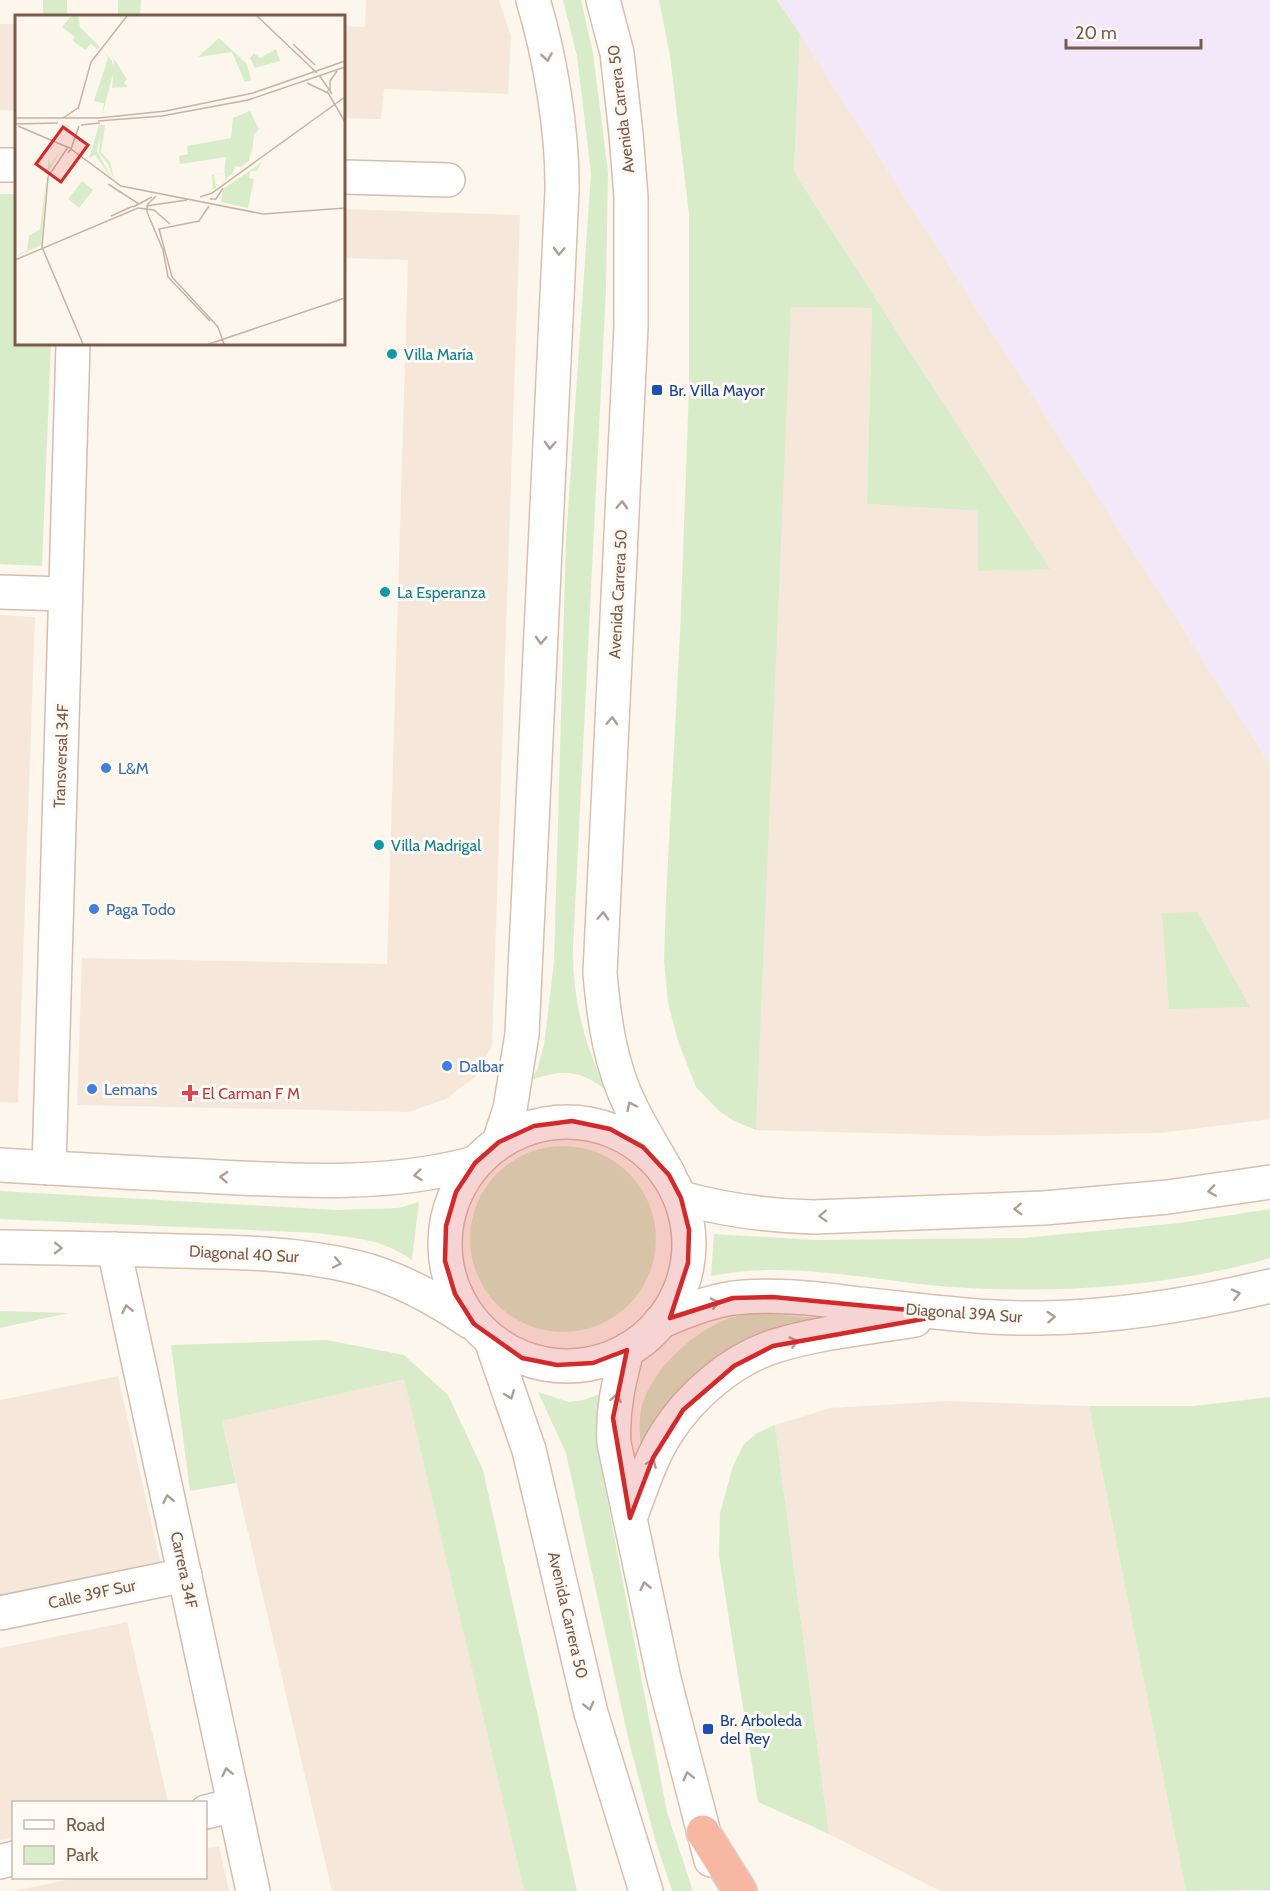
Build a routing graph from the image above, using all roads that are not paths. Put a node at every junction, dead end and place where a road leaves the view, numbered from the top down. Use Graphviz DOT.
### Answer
graph roads {
  1 [pos="533,0"];
  2 [pos="603,0"];
  3 [pos="345,177"];
  4 [pos="448,180"];
  5 [pos="73,345"];
  6 [pos="0,592"];
  7 [pos="65,594"];
  8 [pos="487,1152"];
  9 [pos="0,1165"];
  10 [pos="49,1168"];
  11 [pos="1270,1182"];
  12 [pos="675,1187"];
  13 [pos="0,1247"];
  14 [pos="114,1249"];
  15 [pos="1270,1286"];
  16 [pos="951,1314"];
  17 [pos="660,1322"];
  18 [pos="482,1332"];
  19 [pos="627,1350"];
  20 [pos="630,1518"];
  21 [pos="185,1575"];
  22 [pos="0,1613"];
  23 [pos="220,1809"];
  24 [pos="702,1832"];
  25 [pos="253,1891"];
  26 [pos="646,1891"];
  27 [pos="721,1891"];
  28 [pos="740,1891"];
  1 -- 8 [label="main road, one-way"];
  12 -- 2 [label="main road, Avenida Carrera 50, one-way"];
  3 -- 4 [label="main road"];
  5 -- 7 [label="main road, Transversal 34F"];
  6 -- 7 [label="main road"];
  7 -- 10 [label="main road, Transversal 34F"];
  8 -- 10 [label="main road, one-way"];
  8 -- 12 [label="main road"];
  8 -- 18 [label="main road"];
  9 -- 10 [label="main road"];
  11 -- 12 [label="main road, one-way"];
  12 -- 17 [label="main road"];
  13 -- 14 [label="main road, Diagonal 40 Sur, one-way"];
  14 -- 18 [label="main road, Diagonal 40 Sur, one-way"];
  21 -- 14 [label="main road, Carrera 34F, one-way"];
  16 -- 15 [label="main road, Diagonal 39A Sur, one-way"];
  17 -- 16 [label="main road, Diagonal 39A Sur, one-way"];
  20 -- 16 [label="main road, one-way"];
  17 -- 19 [label="main road, Diagonal 40 Sur"];
  18 -- 19 [label="main road, Diagonal 40 Sur"];
  18 -- 26 [label="main road, Avenida Carrera 50, one-way"];
  20 -- 19 [label="main road, one-way"];
  24 -- 20 [label="main road, one-way"];
  21 -- 22 [label="main road, Calle 39F Sur"];
  23 -- 21 [label="main road, Carrera 34F, one-way"];
  23 -- 25 [label="main road, Carrera 34F"];
  24 -- 27 [label="main road"];
  24 -- 28 [label="highway"];
}
